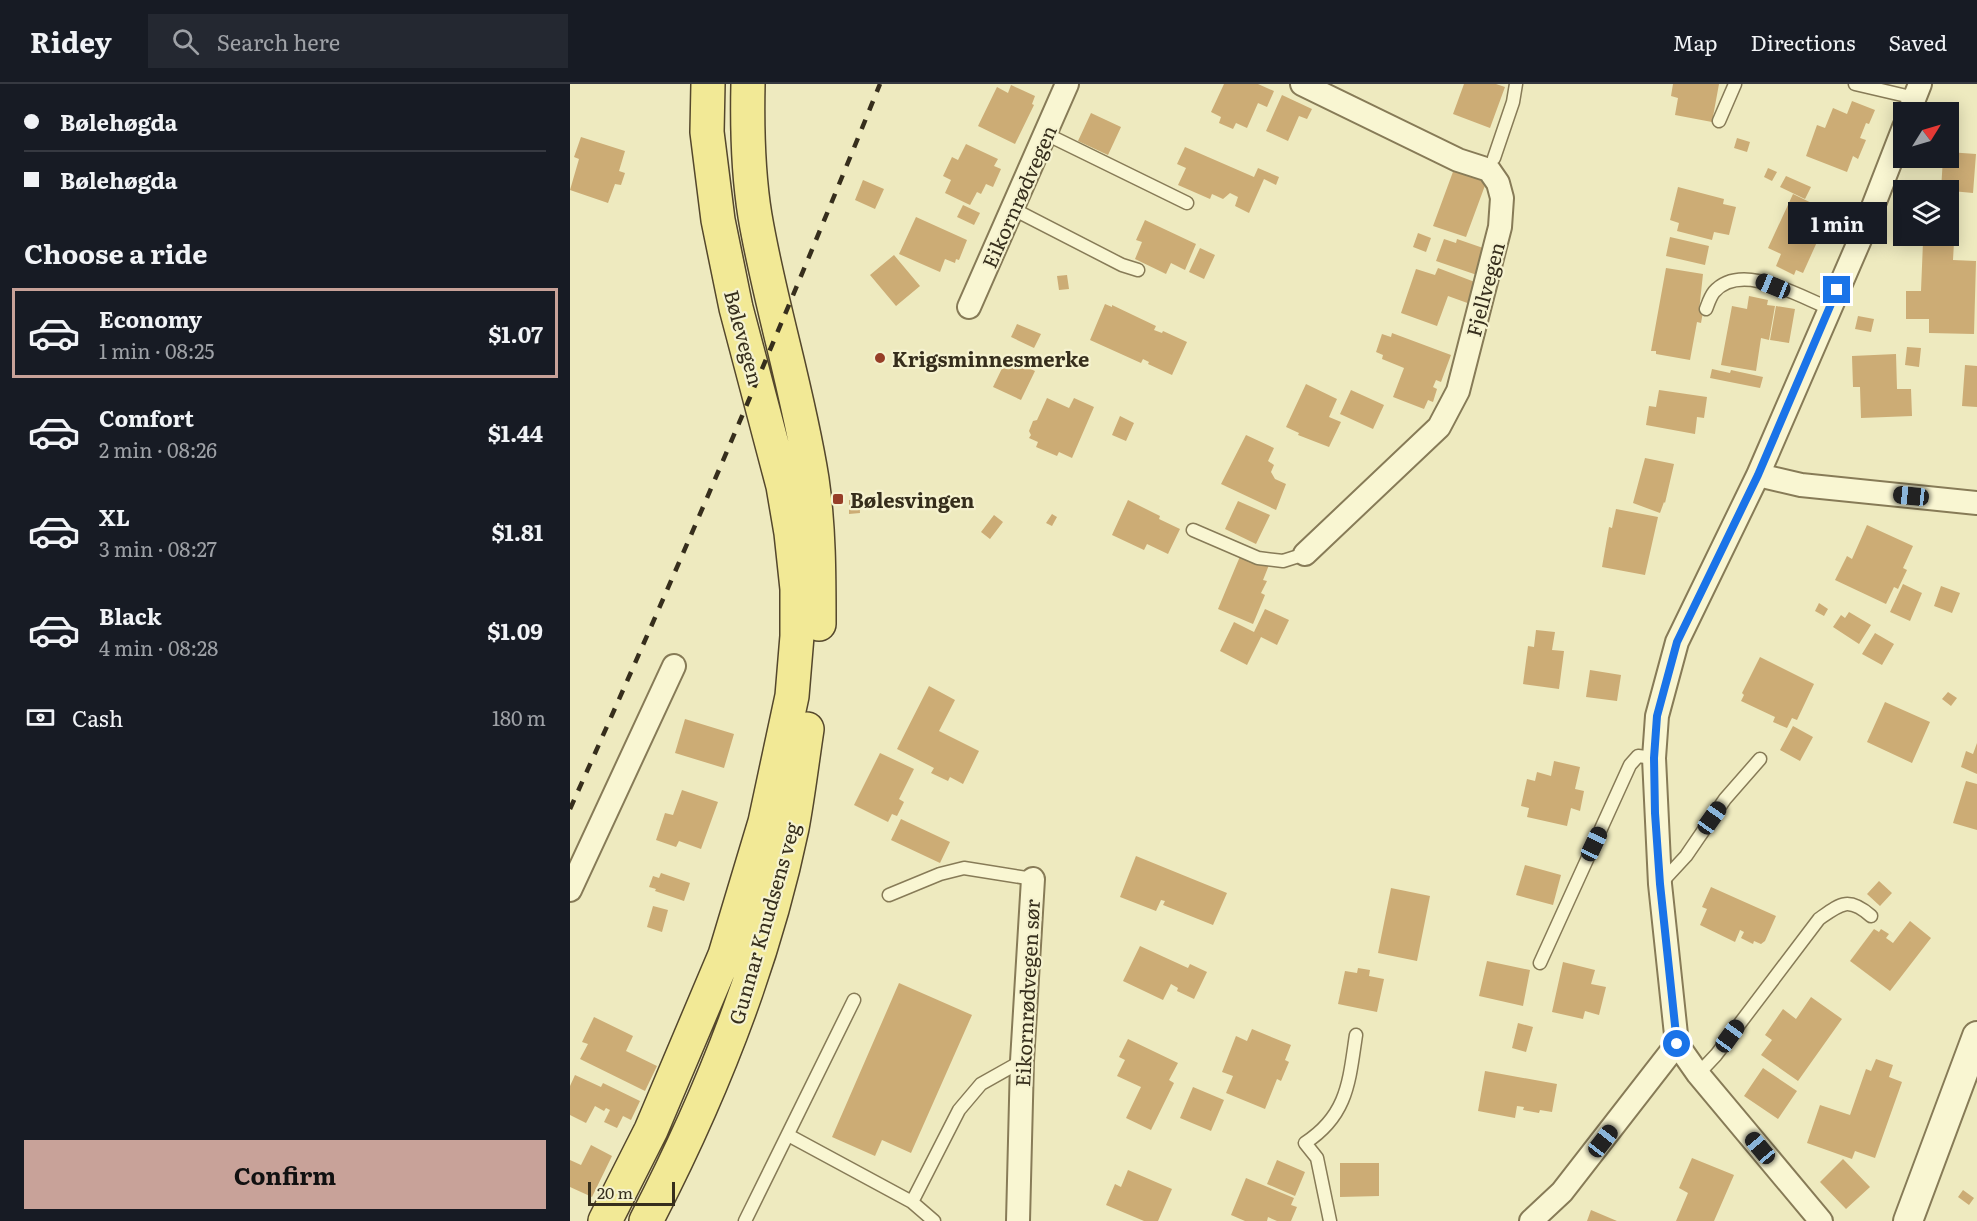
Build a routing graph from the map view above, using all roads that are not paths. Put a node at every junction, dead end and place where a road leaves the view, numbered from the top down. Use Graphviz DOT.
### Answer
graph roads {
  1 [pos="708,84"];
  2 [pos="748,84"];
  3 [pos="1067,84"];
  4 [pos="1302,84"];
  5 [pos="1516,84"];
  6 [pos="1736,84"];
  7 [pos="1855,84"];
  8 [pos="1915,98"];
  9 [pos="1719,121"];
  10 [pos="1046,134"];
  11 [pos="1893,156"];
  12 [pos="1492,164"];
  13 [pos="1187,203"];
  14 [pos="1013,209"];
  15 [pos="1138,270"];
  16 [pos="969,307"];
  17 [pos="1829,308"];
  18 [pos="1706,309"];
  19 [pos="1758,475"];
  20 [pos="1977,503"];
  21 [pos="1193,530"];
  22 [pos="1305,554"];
  23 [pos="808,580"];
  24 [pos="674,666"];
  25 [pos="1654,758"];
  26 [pos="1760,759"];
  27 [pos="1033,879"];
  28 [pos="1660,884"];
  29 [pos="570,890"];
  30 [pos="889,895"];
  31 [pos="1871,916"];
  32 [pos="1540,963"];
  33 [pos="854,1000"];
  34 [pos="1356,1035"];
  35 [pos="1977,1036"];
  36 [pos="1677,1044"];
  37 [pos="1022,1060"];
  38 [pos="1698,1074"];
  39 [pos="788,1135"];
  40 [pos="912,1202"];
  41 [pos="605,1221"];
  42 [pos="646,1221"];
  43 [pos="745,1221"];
  44 [pos="934,1221"];
  45 [pos="1018,1221"];
  46 [pos="1330,1221"];
  47 [pos="1531,1221"];
  48 [pos="1821,1221"];
  49 [pos="1908,1221"];
  1 -- 23 [label="main road, Bølevegen"];
  2 -- 23 [label="main road, Bølevegen"];
  3 -- 10 [label="street, Eikornrødvegen"];
  4 -- 12 [label="street"];
  5 -- 12 [label="lane"];
  6 -- 9 [label="lane"];
  7 -- 8 [label="lane"];
  10 -- 13 [label="lane"];
  10 -- 14 [label="street, Eikornrødvegen"];
  11 -- 17 [label="street"];
  12 -- 22 [label="street, Fjellvegen"];
  14 -- 15 [label="lane"];
  14 -- 16 [label="street, Eikornrødvegen"];
  17 -- 18 [label="lane"];
  17 -- 19 [label="street"];
  19 -- 20 [label="street"];
  19 -- 25 [label="street"];
  21 -- 22 [label="lane"];
  23 -- 41 [label="main road, Gunnar Knudsens veg"];
  23 -- 42 [label="main road, Gunnar Knudsens veg"];
  24 -- 29 [label="street"];
  25 -- 28 [label="street"];
  25 -- 32 [label="lane"];
  26 -- 28 [label="lane"];
  27 -- 30 [label="lane, Eikornrødvegen sør"];
  27 -- 37 [label="street, Eikornrødvegen sør"];
  28 -- 36 [label="street"];
  31 -- 38 [label="lane"];
  33 -- 39 [label="lane"];
  34 -- 46 [label="lane"];
  35 -- 49 [label="street"];
  36 -- 38 [label="street"];
  36 -- 47 [label="street"];
  37 -- 40 [label="lane"];
  37 -- 45 [label="street, Eikornrødvegen sør"];
  38 -- 48 [label="street"];
  39 -- 40 [label="lane"];
  39 -- 43 [label="lane"];
  40 -- 44 [label="lane"];
}
